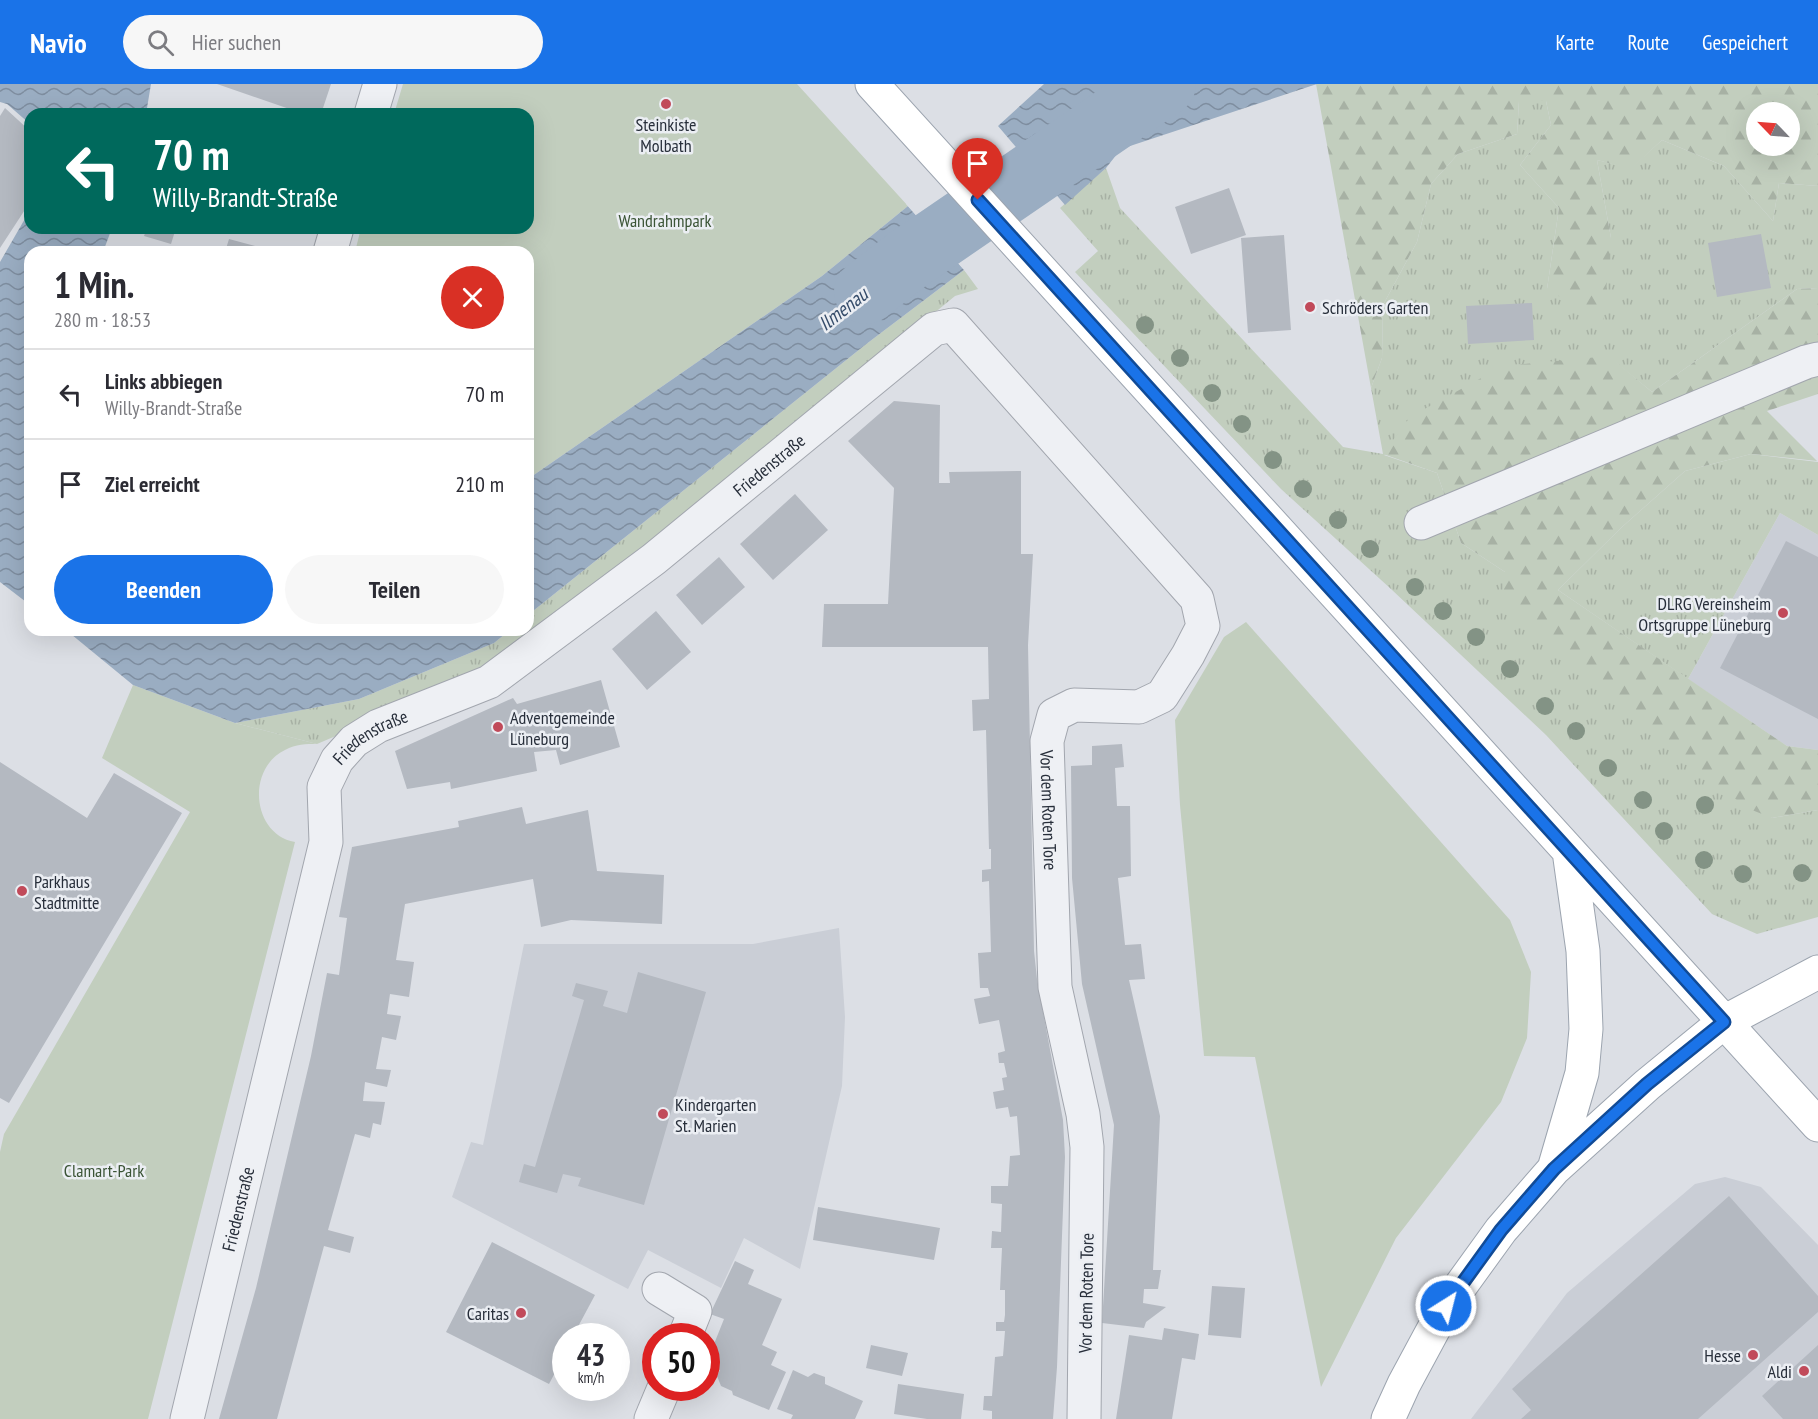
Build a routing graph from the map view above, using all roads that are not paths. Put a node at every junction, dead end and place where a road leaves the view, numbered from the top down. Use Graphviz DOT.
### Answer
graph roads {
  1 [pos="380,84"];
  2 [pos="872,84"];
  3 [pos="373,108"];
  4 [pos="953,324"];
  5 [pos="1818,359"];
  6 [pos="1421,524"];
  7 [pos="1569,851"];
  8 [pos="1818,972"];
  9 [pos="1724,1022"];
  10 [pos="1816,1123"];
  11 [pos="1554,1169"];
  12 [pos="659,1289"];
  13 [pos="690,1323"];
  14 [pos="659,1401"];
  15 [pos="187,1419"];
  16 [pos="651,1419"];
  17 [pos="1083,1419"];
  18 [pos="1388,1419"];
  1 -- 3 [label="street"];
  2 -- 7 [label="main road"];
  4 -- 15 [label="street, Friedenstraße"];
  4 -- 17 [label="street, Vor dem Roten Tore"];
  5 -- 6 [label="street"];
  7 -- 9 [label="main road"];
  7 -- 11 [label="main road"];
  8 -- 9 [label="main road"];
  9 -- 10 [label="main road"];
  9 -- 11 [label="main road"];
  11 -- 18 [label="main road"];
  12 -- 13 [label="street"];
  14 -- 16 [label="street"];
}
